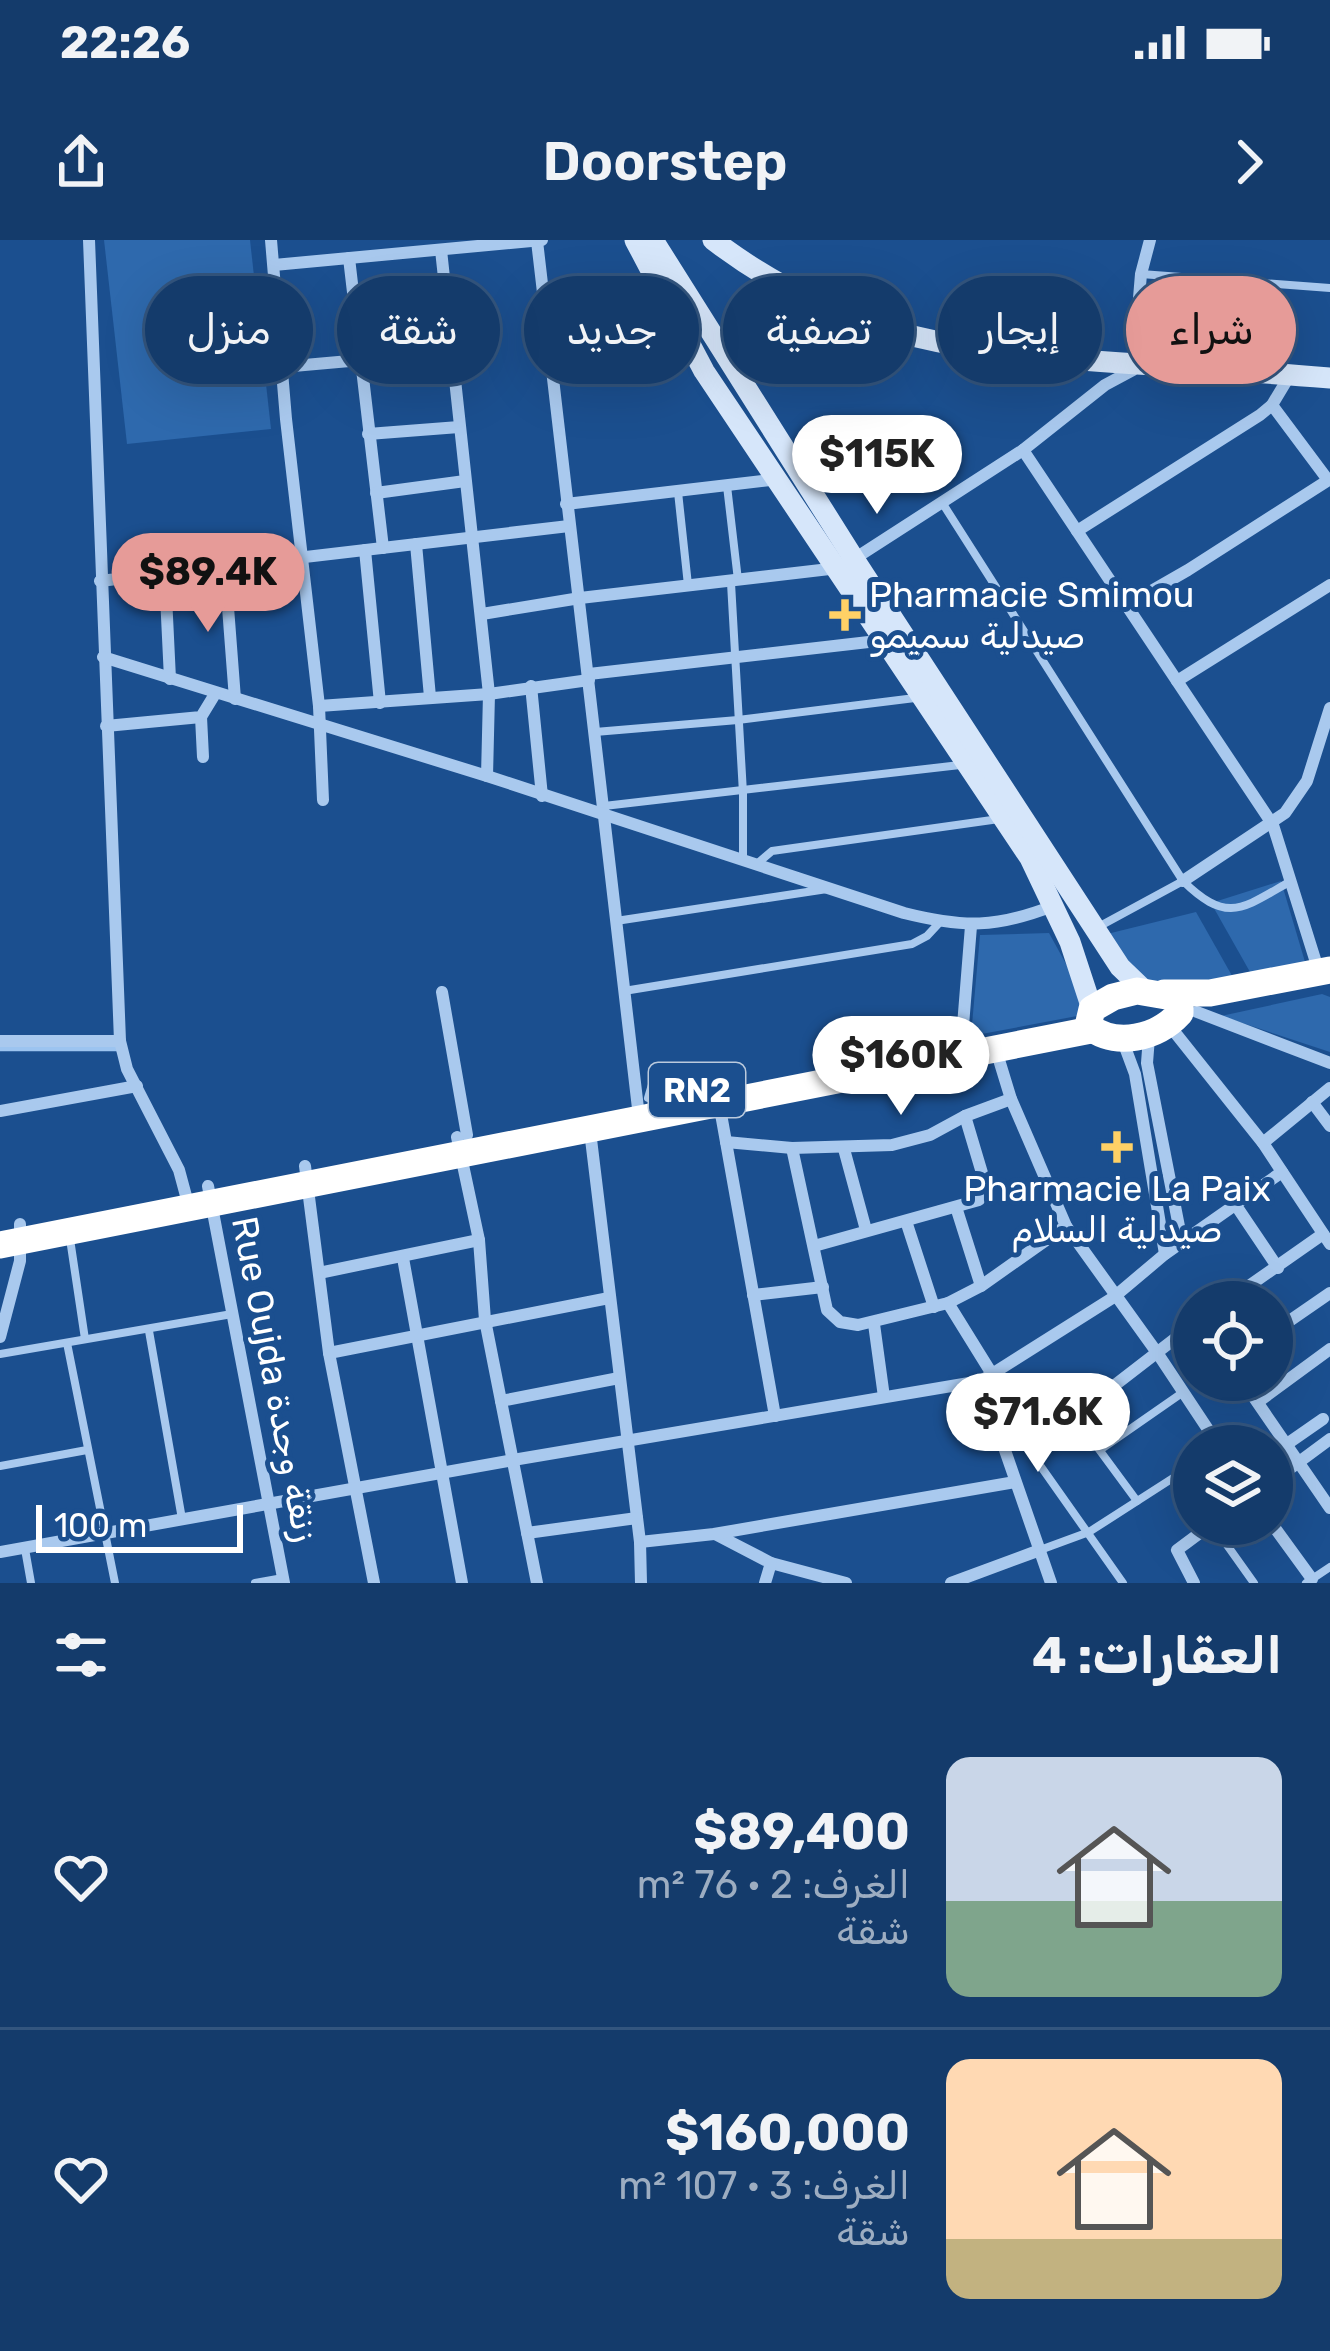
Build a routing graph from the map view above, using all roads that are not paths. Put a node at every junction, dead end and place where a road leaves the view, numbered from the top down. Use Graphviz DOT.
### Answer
graph roads {
  1 [pos="88,240"];
  2 [pos="271,240"];
  3 [pos="540,240"];
  4 [pos="634,240"];
  5 [pos="652,240"];
  6 [pos="713,240"];
  7 [pos="1150,240"];
  8 [pos="441,250"];
  9 [pos="349,258"];
  10 [pos="274,265"];
  11 [pos="1141,274"];
  12 [pos="275,276"];
  13 [pos="351,276"];
  14 [pos="444,276"];
  15 [pos="1330,288"];
  16 [pos="1126,363"];
  17 [pos="1126,375"];
  18 [pos="1296,375"];
  19 [pos="1330,378"];
  20 [pos="284,384"];
  21 [pos="363,384"];
  22 [pos="454,384"];
  23 [pos="1285,384"];
  24 [pos="1272,405"];
  25 [pos="459,427"];
  26 [pos="368,434"];
  27 [pos="1023,450"];
  28 [pos="788,475"];
  29 [pos="1329,480"];
  30 [pos="465,481"];
  31 [pos="727,486"];
  32 [pos="678,492"];
  33 [pos="376,493"];
  34 [pos="566,504"];
  35 [pos="943,504"];
  36 [pos="569,526"];
  37 [pos="1077,531"];
  38 [pos="471,538"];
  39 [pos="416,544"];
  40 [pos="382,548"];
  41 [pos="365,550"];
  42 [pos="302,559"];
  43 [pos="846,563"];
  44 [pos="225,568"];
  45 [pos="165,575"];
  46 [pos="100,580"];
  47 [pos="734,582"];
  48 [pos="1330,585"];
  49 [pos="688,586"];
  50 [pos="580,598"];
  51 [pos="1127,605"];
  52 [pos="482,614"];
  53 [pos="894,635"];
  54 [pos="103,657"];
  55 [pos="734,659"];
  56 [pos="589,677"];
  57 [pos="170,679"];
  58 [pos="1177,682"];
  59 [pos="531,686"];
  60 [pos="215,694"];
  61 [pos="489,694"];
  62 [pos="430,697"];
  63 [pos="925,697"];
  64 [pos="235,699"];
  65 [pos="380,703"];
  66 [pos="319,706"];
  67 [pos="1330,708"];
  68 [pos="201,718"];
  69 [pos="738,720"];
  70 [pos="317,725"];
  71 [pos="106,726"];
  72 [pos="595,732"];
  73 [pos="203,757"];
  74 [pos="977,759"];
  75 [pos="487,776"];
  76 [pos="743,793"];
  77 [pos="542,796"];
  78 [pos="323,800"];
  79 [pos="604,812"];
  80 [pos="1006,818"];
  81 [pos="1273,824"];
  82 [pos="750,863"];
  83 [pos="1183,881"];
  84 [pos="1292,881"];
  85 [pos="828,889"];
  86 [pos="1064,900"];
  87 [pos="616,921"];
  88 [pos="940,922"];
  89 [pos="971,926"];
  90 [pos="1096,928"];
  91 [pos="1070,942"];
  92 [pos="1326,977"];
  93 [pos="623,991"];
  94 [pos="442,992"];
  95 [pos="1167,1012"];
  96 [pos="1091,1017"];
  97 [pos="962,1037"];
  98 [pos="1121,1038"];
  99 [pos="0,1041"];
  100 [pos="120,1041"];
  101 [pos="996,1050"];
  102 [pos="1330,1063"];
  103 [pos="137,1085"];
  104 [pos="1330,1088"];
  105 [pos="712,1092"];
  106 [pos="1011,1099"];
  107 [pos="1312,1102"];
  108 [pos="641,1106"];
  109 [pos="0,1111"];
  110 [pos="965,1116"];
  111 [pos="1330,1126"];
  112 [pos="590,1128"];
  113 [pos="461,1142"];
  114 [pos="726,1142"];
  115 [pos="1262,1143"];
  116 [pos="792,1148"];
  117 [pos="844,1148"];
  118 [pos="1282,1172"];
  119 [pos="307,1175"];
  120 [pos="199,1197"];
  121 [pos="956,1207"];
  122 [pos="1237,1207"];
  123 [pos="905,1221"];
  124 [pos="1066,1226"];
  125 [pos="866,1230"];
  126 [pos="68,1232"];
  127 [pos="10,1234"];
  128 [pos="1326,1239"];
  129 [pos="479,1240"];
  130 [pos="1182,1242"];
  131 [pos="814,1246"];
  132 [pos="1165,1254"];
  133 [pos="403,1258"];
  134 [pos="1278,1268"];
  135 [pos="319,1273"];
  136 [pos="1258,1281"];
  137 [pos="981,1286"];
  138 [pos="823,1287"];
  139 [pos="1330,1293"];
  140 [pos="753,1295"];
  141 [pos="609,1298"];
  142 [pos="1114,1298"];
  143 [pos="941,1305"];
  144 [pos="232,1314"];
  145 [pos="1293,1319"];
  146 [pos="485,1320"];
  147 [pos="874,1324"];
  148 [pos="149,1331"];
  149 [pos="0,1337"];
  150 [pos="418,1337"];
  151 [pos="85,1339"];
  152 [pos="1173,1342"];
  153 [pos="67,1343"];
  154 [pos="1330,1349"];
  155 [pos="329,1353"];
  156 [pos="0,1354"];
  157 [pos="1158,1354"];
  158 [pos="1173,1376"];
  159 [pos="619,1378"];
  160 [pos="986,1378"];
  161 [pos="884,1397"];
  162 [pos="1173,1400"];
  163 [pos="501,1401"];
  164 [pos="1258,1402"];
  165 [pos="775,1416"];
  166 [pos="994,1421"];
  167 [pos="1328,1421"];
  168 [pos="1082,1425"];
  169 [pos="1274,1425"];
  170 [pos="1330,1439"];
  171 [pos="626,1441"];
  172 [pos="1293,1441"];
  173 [pos="87,1450"];
  174 [pos="1100,1450"];
  175 [pos="1293,1454"];
  176 [pos="513,1460"];
  177 [pos="1298,1462"];
  178 [pos="0,1466"];
  179 [pos="1293,1466"];
  180 [pos="440,1473"];
  181 [pos="1173,1478"];
  182 [pos="1015,1481"];
  183 [pos="355,1488"];
  184 [pos="1137,1501"];
  185 [pos="269,1503"];
  186 [pos="1330,1508"];
  187 [pos="637,1518"];
  188 [pos="182,1519"];
  189 [pos="104,1532"];
  190 [pos="1089,1532"];
  191 [pos="527,1533"];
  192 [pos="714,1534"];
  193 [pos="640,1542"];
  194 [pos="1184,1545"];
  195 [pos="1227,1545"];
  196 [pos="1291,1545"];
  197 [pos="25,1547"];
  198 [pos="1040,1550"];
  199 [pos="0,1552"];
  200 [pos="771,1563"];
  201 [pos="1318,1575"];
  202 [pos="984,1579"];
  203 [pos="284,1580"];
  204 [pos="31,1583"];
  205 [pos="115,1583"];
  206 [pos="255,1583"];
  207 [pos="374,1583"];
  208 [pos="462,1583"];
  209 [pos="537,1583"];
  210 [pos="641,1583"];
  211 [pos="765,1583"];
  212 [pos="846,1583"];
  213 [pos="951,1583"];
  214 [pos="1051,1583"];
  215 [pos="1123,1583"];
  216 [pos="1194,1583"];
  217 [pos="1254,1583"];
  218 [pos="1328,1583"];
  1 -- 46 [label="street, Rue Oujda زنقة وجدة"];
  2 -- 10 [label="street"];
  3 -- 8 [label="street"];
  3 -- 34 [label="street"];
  4 -- 28 [label="street"];
  5 -- 28 [label="street"];
  6 -- 16 [label="street"];
  7 -- 11 [label="street"];
  8 -- 9 [label="street"];
  8 -- 14 [label="street"];
  9 -- 10 [label="street"];
  9 -- 13 [label="street"];
  10 -- 12 [label="street"];
  11 -- 15 [label="lane"];
  17 -- 27 [label="street"];
  18 -- 19 [label="street"];
  20 -- 42 [label="street"];
  21 -- 26 [label="street"];
  22 -- 25 [label="street"];
  23 -- 24 [label="street"];
  24 -- 29 [label="street"];
  24 -- 37 [label="street"];
  25 -- 26 [label="street"];
  25 -- 30 [label="street"];
  26 -- 33 [label="street"];
  27 -- 35 [label="street"];
  27 -- 37 [label="street"];
  28 -- 31 [label="street"];
  28 -- 43 [label="street"];
  29 -- 51 [label="street"];
  30 -- 33 [label="street"];
  30 -- 38 [label="street"];
  31 -- 32 [label="street"];
  31 -- 47 [label="lane"];
  32 -- 34 [label="street"];
  32 -- 49 [label="lane"];
  33 -- 40 [label="street"];
  34 -- 36 [label="street"];
  35 -- 43 [label="street"];
  35 -- 83 [label="lane"];
  36 -- 38 [label="street"];
  36 -- 50 [label="street"];
  37 -- 51 [label="street"];
  38 -- 39 [label="street"];
  38 -- 52 [label="street"];
  39 -- 40 [label="street"];
  39 -- 62 [label="street"];
  40 -- 41 [label="street"];
  41 -- 42 [label="street"];
  41 -- 65 [label="street"];
  42 -- 44 [label="street"];
  42 -- 66 [label="street"];
  43 -- 47 [label="street"];
  43 -- 53 [label="street"];
  44 -- 45 [label="street"];
  44 -- 64 [label="street"];
  45 -- 46 [label="street"];
  45 -- 57 [label="street"];
  46 -- 54 [label="street, Rue Oujda زنقة وجدة"];
  47 -- 49 [label="street"];
  47 -- 55 [label="lane"];
  48 -- 58 [label="street"];
  49 -- 50 [label="street"];
  50 -- 52 [label="street"];
  50 -- 56 [label="street"];
  51 -- 58 [label="street"];
  52 -- 61 [label="street"];
  53 -- 55 [label="street"];
  53 -- 63 [label="street"];
  53 -- 74 [label="street"];
  54 -- 57 [label="street"];
  54 -- 71 [label="street, Rue Oujda زنقة وجدة"];
  55 -- 56 [label="street"];
  55 -- 69 [label="lane"];
  56 -- 59 [label="street"];
  56 -- 72 [label="street"];
  57 -- 60 [label="street"];
  58 -- 81 [label="street"];
  59 -- 61 [label="street"];
  59 -- 77 [label="street"];
  60 -- 64 [label="street"];
  60 -- 68 [label="street"];
  61 -- 62 [label="street"];
  61 -- 75 [label="street"];
  62 -- 65 [label="street"];
  63 -- 69 [label="lane"];
  63 -- 74 [label="street"];
  64 -- 70 [label="street"];
  65 -- 66 [label="street"];
  66 -- 70 [label="street"];
  67 -- 81 [label="street"];
  68 -- 71 [label="street"];
  68 -- 73 [label="street"];
  69 -- 72 [label="lane"];
  69 -- 76 [label="lane"];
  70 -- 75 [label="street"];
  70 -- 78 [label="street"];
  71 -- 100 [label="street, Rue Oujda زنقة وجدة"];
  72 -- 79 [label="street"];
  74 -- 76 [label="lane"];
  74 -- 80 [label="street"];
  74 -- 86 [label="street"];
  75 -- 77 [label="street"];
  76 -- 79 [label="lane"];
  76 -- 82 [label="lane"];
  77 -- 79 [label="street"];
  79 -- 82 [label="street"];
  79 -- 87 [label="street"];
  80 -- 82 [label="lane"];
  80 -- 86 [label="street"];
  81 -- 83 [label="street"];
  81 -- 84 [label="street"];
  82 -- 85 [label="street"];
  83 -- 84 [label="lane"];
  83 -- 90 [label="lane"];
  84 -- 92 [label="street"];
  85 -- 87 [label="lane"];
  85 -- 88 [label="street"];
  86 -- 89 [label="street"];
  86 -- 90 [label="street"];
  86 -- 91 [label="street"];
  87 -- 93 [label="street"];
  88 -- 89 [label="street"];
  88 -- 93 [label="lane"];
  89 -- 97 [label="street"];
  90 -- 91 [label="street"];
  90 -- 95 [label="street"];
  91 -- 96 [label="street"];
  92 -- 95 [label="highway, RN2"];
  93 -- 108 [label="street"];
  94 -- 113 [label="street"];
  95 -- 96 [label="highway, RN2"];
  95 -- 98 [label="highway, RN2"];
  95 -- 102 [label="street"];
  95 -- 115 [label="street"];
  95 -- 130 [label="street"];
  96 -- 97 [label="highway, RN2"];
  96 -- 98 [label="highway, RN2"];
  96 -- 101 [label="highway, RN2"];
  97 -- 105 [label="highway, RN2"];
  98 -- 132 [label="street"];
  99 -- 100 [label="street"];
  100 -- 103 [label="street, Rue Oujda زنقة وجدة"];
  101 -- 105 [label="highway, RN2"];
  101 -- 106 [label="street"];
  103 -- 109 [label="street"];
  103 -- 120 [label="street, Rue Oujda زنقة وجدة"];
  104 -- 107 [label="street"];
  105 -- 108 [label="highway, RN2"];
  105 -- 114 [label="street"];
  106 -- 110 [label="street"];
  106 -- 124 [label="street"];
  107 -- 111 [label="street"];
  107 -- 115 [label="street"];
  108 -- 112 [label="highway, RN2"];
  108 -- 113 [label="highway, RN2"];
  110 -- 117 [label="street"];
  110 -- 121 [label="street"];
  112 -- 113 [label="highway, RN2"];
  112 -- 141 [label="street"];
  113 -- 119 [label="highway, RN2"];
  113 -- 129 [label="street"];
  114 -- 116 [label="street"];
  114 -- 140 [label="street"];
  115 -- 118 [label="street"];
  116 -- 117 [label="street"];
  116 -- 131 [label="street"];
  117 -- 125 [label="street"];
  118 -- 122 [label="street"];
  118 -- 128 [label="street"];
  119 -- 120 [label="highway, RN2"];
  119 -- 135 [label="street"];
  120 -- 126 [label="highway, RN2"];
  120 -- 127 [label="highway, RN2"];
  120 -- 144 [label="street, Rue Oujda زنقة وجدة"];
  121 -- 123 [label="street"];
  121 -- 137 [label="street"];
  122 -- 130 [label="street"];
  122 -- 134 [label="street"];
  123 -- 125 [label="street"];
  123 -- 143 [label="street"];
  124 -- 137 [label="street"];
  124 -- 142 [label="street"];
  125 -- 131 [label="street"];
  126 -- 127 [label="highway, RN2"];
  126 -- 151 [label="lane"];
  127 -- 149 [label="street"];
  128 -- 134 [label="street"];
  129 -- 133 [label="street"];
  129 -- 146 [label="street"];
  130 -- 132 [label="street"];
  131 -- 138 [label="street"];
  132 -- 142 [label="street"];
  133 -- 135 [label="street"];
  133 -- 150 [label="street"];
  134 -- 136 [label="street"];
  135 -- 155 [label="street"];
  137 -- 143 [label="street"];
  138 -- 140 [label="street"];
  138 -- 147 [label="street"];
  139 -- 145 [label="street"];
  140 -- 165 [label="street"];
  141 -- 146 [label="street"];
  141 -- 159 [label="street"];
  142 -- 157 [label="street"];
  142 -- 160 [label="street"];
  143 -- 147 [label="street"];
  143 -- 160 [label="street"];
  144 -- 148 [label="lane"];
  144 -- 185 [label="street, Rue Oujda زنقة وجدة"];
  146 -- 150 [label="street"];
  146 -- 163 [label="street"];
  147 -- 161 [label="street"];
  148 -- 151 [label="lane"];
  148 -- 188 [label="lane"];
  150 -- 155 [label="street"];
  150 -- 180 [label="street"];
  151 -- 153 [label="lane"];
  152 -- 157 [label="street"];
  153 -- 156 [label="lane"];
  153 -- 173 [label="lane"];
  154 -- 164 [label="street"];
  155 -- 183 [label="street"];
  157 -- 158 [label="street"];
  157 -- 168 [label="street"];
  159 -- 163 [label="street"];
  159 -- 171 [label="street"];
  160 -- 161 [label="street"];
  160 -- 166 [label="street"];
  161 -- 165 [label="street"];
  162 -- 174 [label="lane"];
  163 -- 176 [label="street"];
  164 -- 169 [label="street"];
  165 -- 171 [label="street"];
  166 -- 182 [label="street"];
  166 -- 190 [label="lane"];
  167 -- 172 [label="street"];
  168 -- 174 [label="lane"];
  170 -- 177 [label="street"];
  171 -- 176 [label="street"];
  171 -- 187 [label="street"];
  173 -- 178 [label="lane"];
  173 -- 189 [label="lane"];
  174 -- 184 [label="lane"];
  175 -- 177 [label="street"];
  176 -- 180 [label="street"];
  176 -- 191 [label="street"];
  177 -- 179 [label="street"];
  177 -- 186 [label="street"];
  180 -- 183 [label="street"];
  180 -- 208 [label="street"];
  181 -- 184 [label="lane"];
  182 -- 192 [label="street"];
  182 -- 198 [label="street"];
  183 -- 185 [label="street"];
  183 -- 207 [label="street"];
  184 -- 190 [label="lane"];
  185 -- 188 [label="street"];
  185 -- 203 [label="street, Rue Oujda زنقة وجدة"];
  187 -- 191 [label="street"];
  187 -- 193 [label="street"];
  188 -- 189 [label="street"];
  189 -- 197 [label="street"];
  189 -- 205 [label="lane"];
  190 -- 198 [label="lane"];
  190 -- 215 [label="lane"];
  191 -- 209 [label="street"];
  192 -- 193 [label="street"];
  192 -- 200 [label="street"];
  193 -- 210 [label="street"];
  194 -- 216 [label="street"];
  195 -- 217 [label="lane"];
  196 -- 201 [label="street"];
  197 -- 199 [label="street"];
  197 -- 204 [label="lane"];
  198 -- 202 [label="street"];
  198 -- 214 [label="street"];
  200 -- 211 [label="street"];
  200 -- 212 [label="street"];
  201 -- 218 [label="lane"];
  202 -- 213 [label="street"];
  203 -- 206 [label="lane"];
}
